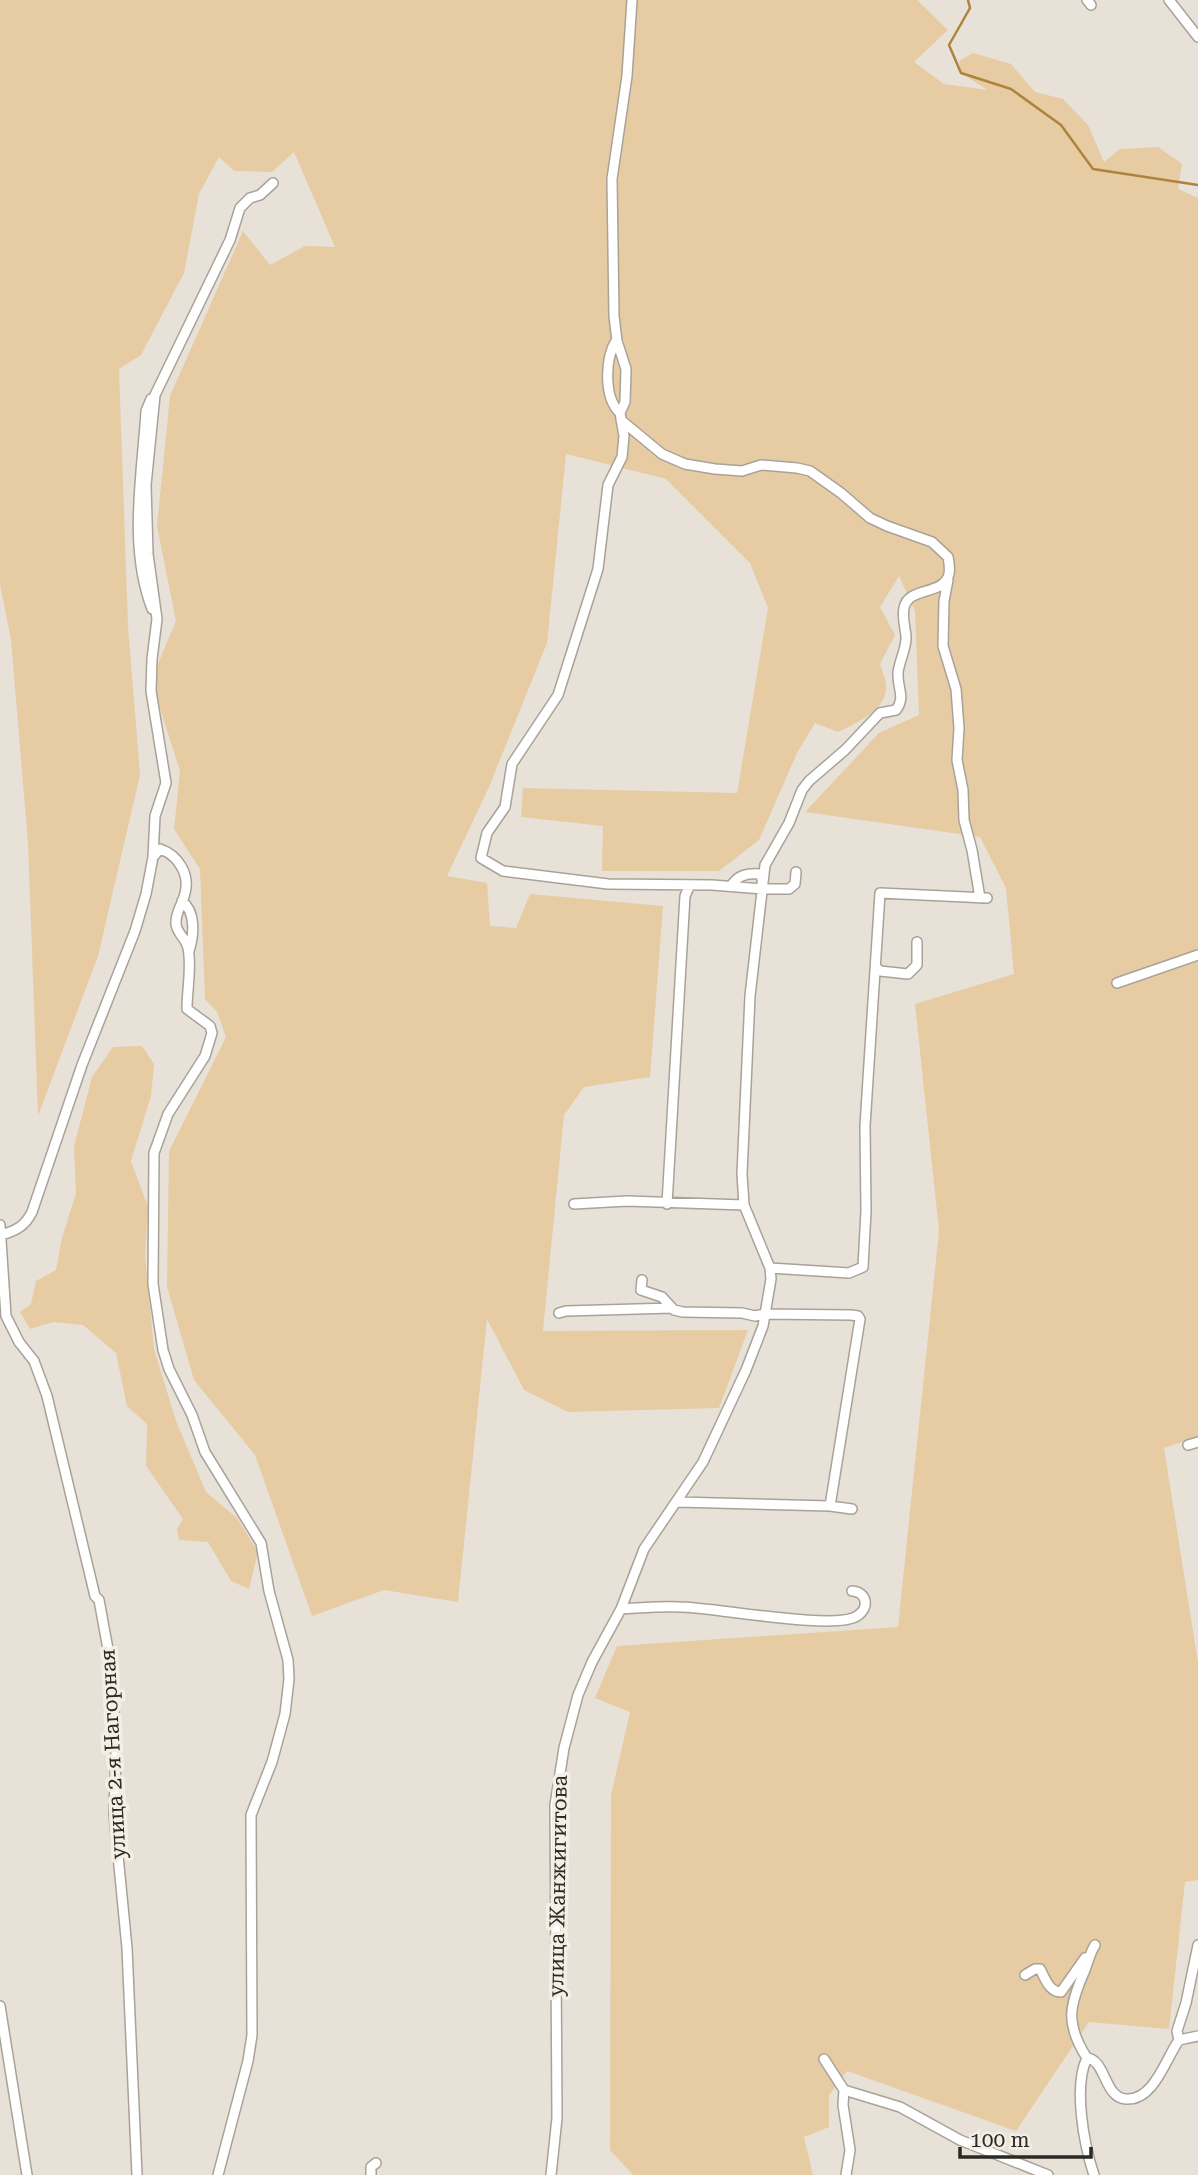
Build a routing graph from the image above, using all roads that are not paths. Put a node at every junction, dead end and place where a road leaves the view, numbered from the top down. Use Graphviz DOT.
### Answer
graph roads {
  1 [pos="632,0"];
  2 [pos="1169,0"];
  3 [pos="1198,37"];
  4 [pos="272,183"];
  5 [pos="617,339"];
  6 [pos="620,416"];
  7 [pos="949,575"];
  8 [pos="153,857"];
  9 [pos="796,872"];
  10 [pos="690,885"];
  11 [pos="731,886"];
  12 [pos="760,886"];
  13 [pos="182,901"];
  14 [pos="916,942"];
  15 [pos="189,952"];
  16 [pos="1198,955"];
  17 [pos="876,967"];
  18 [pos="1117,983"];
  19 [pos="574,1204"];
  20 [pos="667,1204"];
  21 [pos="744,1205"];
  22 [pos="0,1224"];
  23 [pos="2,1235"];
  24 [pos="769,1268"];
  25 [pos="642,1280"];
  26 [pos="672,1308"];
  27 [pos="559,1313"];
  28 [pos="765,1314"];
  29 [pos="1198,1442"];
  30 [pos="1188,1445"];
  31 [pos="677,1502"];
  32 [pos="830,1506"];
  33 [pos="852,1509"];
  34 [pos="852,1591"];
  35 [pos="621,1609"];
  36 [pos="1198,1945"];
  37 [pos="1025,1975"];
  38 [pos="0,2006"];
  39 [pos="1198,2036"];
  40 [pos="1179,2040"];
  41 [pos="824,2059"];
  42 [pos="1087,2059"];
  43 [pos="844,2090"];
  44 [pos="376,2163"];
  45 [pos="27,2175"];
  46 [pos="137,2175"];
  47 [pos="218,2175"];
  48 [pos="371,2175"];
  49 [pos="551,2175"];
  50 [pos="846,2175"];
  51 [pos="1048,2175"];
  52 [pos="1094,2175"];
  1 -- 5 [label="street"];
  2 -- 3 [label="street"];
  4 -- 8 [label="street"];
  5 -- 6 [label="street"];
  5 -- 6 [label="street"];
  6 -- 7 [label="street"];
  6 -- 10 [label="street"];
  7 -- 12 [label="street"];
  7 -- 17 [label="street"];
  8 -- 13 [label="street"];
  8 -- 23 [label="street"];
  9 -- 12 [label="street"];
  10 -- 11 [label="street"];
  10 -- 20 [label="street"];
  11 -- 12 [label="street"];
  11 -- 12 [label="street"];
  12 -- 21 [label="street"];
  13 -- 15 [label="street"];
  13 -- 15 [label="street"];
  14 -- 17 [label="street"];
  15 -- 47 [label="street"];
  16 -- 18 [label="street"];
  17 -- 24 [label="street"];
  19 -- 20 [label="street"];
  20 -- 21 [label="street"];
  21 -- 24 [label="street"];
  22 -- 23 [label="street, улица 2-я Нагорная"];
  23 -- 46 [label="street, улица 2-я Нагорная"];
  24 -- 28 [label="street, улица Жанжигитова"];
  25 -- 26 [label="street"];
  26 -- 27 [label="street"];
  26 -- 28 [label="street"];
  28 -- 31 [label="street, улица Жанжигитова"];
  28 -- 32 [label="street"];
  29 -- 30 [label="street"];
  31 -- 32 [label="street"];
  31 -- 35 [label="street, улица Жанжигитова"];
  32 -- 33 [label="street"];
  34 -- 35 [label="street"];
  35 -- 49 [label="street, улица Жанжигитова"];
  36 -- 40 [label="street"];
  37 -- 42 [label="street"];
  38 -- 45 [label="street"];
  39 -- 40 [label="street"];
  40 -- 42 [label="street"];
  41 -- 43 [label="street"];
  42 -- 52 [label="street"];
  43 -- 50 [label="street"];
  43 -- 51 [label="street"];
  44 -- 48 [label="street"];
}
